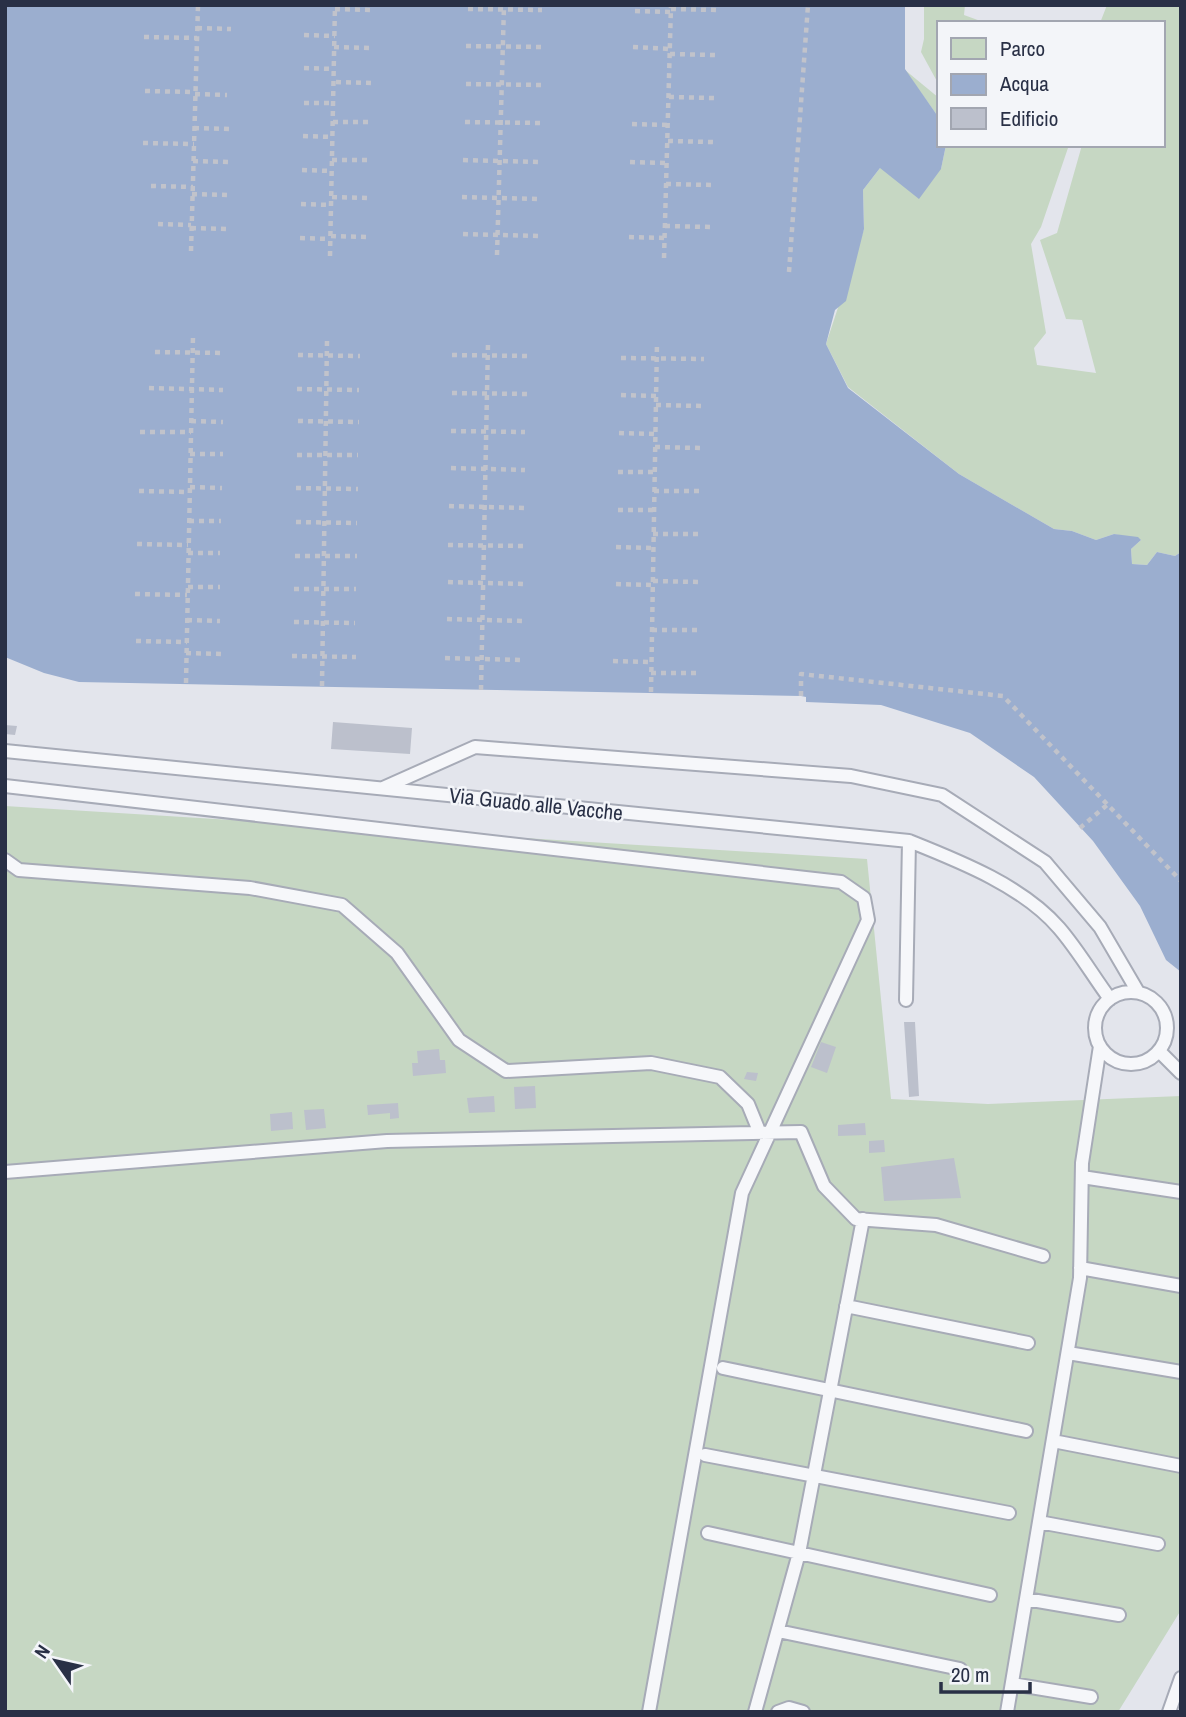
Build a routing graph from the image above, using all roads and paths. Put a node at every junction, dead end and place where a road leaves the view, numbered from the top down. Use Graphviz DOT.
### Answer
graph roads {
  1 [pos="198,5"];
  2 [pos="808,5"];
  3 [pos="335,7"];
  4 [pos="504,7"];
  5 [pos="468,9"];
  6 [pos="671,9"];
  7 [pos="374,10"];
  8 [pos="542,10"];
  9 [pos="717,10"];
  10 [pos="635,11"];
  11 [pos="197,28"];
  12 [pos="231,29"];
  13 [pos="304,36"];
  14 [pos="335,36"];
  15 [pos="144,37"];
  16 [pos="197,38"];
  17 [pos="466,46"];
  18 [pos="334,47"];
  19 [pos="503,47"];
  20 [pos="542,47"];
  21 [pos="633,47"];
  22 [pos="373,48"];
  23 [pos="670,51"];
  24 [pos="715,55"];
  25 [pos="304,68"];
  26 [pos="334,69"];
  27 [pos="335,82"];
  28 [pos="373,83"];
  29 [pos="466,84"];
  30 [pos="502,84"];
  31 [pos="541,85"];
  32 [pos="145,91"];
  33 [pos="195,93"];
  34 [pos="228,94"];
  35 [pos="669,97"];
  36 [pos="714,98"];
  37 [pos="304,103"];
  38 [pos="333,103"];
  39 [pos="333,122"];
  40 [pos="371,122"];
  41 [pos="465,122"];
  42 [pos="501,123"];
  43 [pos="540,124"];
  44 [pos="632,124"];
  45 [pos="668,125"];
  46 [pos="194,128"];
  47 [pos="229,129"];
  48 [pos="303,136"];
  49 [pos="333,136"];
  50 [pos="668,141"];
  51 [pos="713,142"];
  52 [pos="143,143"];
  53 [pos="194,144"];
  54 [pos="332,160"];
  55 [pos="370,160"];
  56 [pos="463,160"];
  57 [pos="193,161"];
  58 [pos="500,161"];
  59 [pos="228,162"];
  60 [pos="539,162"];
  61 [pos="630,162"];
  62 [pos="667,163"];
  63 [pos="302,170"];
  64 [pos="332,171"];
  65 [pos="666,184"];
  66 [pos="713,185"];
  67 [pos="151,186"];
  68 [pos="193,187"];
  69 [pos="192,194"];
  70 [pos="229,195"];
  71 [pos="332,197"];
  72 [pos="463,197"];
  73 [pos="368,198"];
  74 [pos="499,198"];
  75 [pos="539,199"];
  76 [pos="301,204"];
  77 [pos="331,205"];
  78 [pos="158,224"];
  79 [pos="191,226"];
  80 [pos="665,226"];
  81 [pos="711,228"];
  82 [pos="226,229"];
  83 [pos="463,234"];
  84 [pos="498,235"];
  85 [pos="538,236"];
  86 [pos="370,237"];
  87 [pos="629,237"];
  88 [pos="300,238"];
  89 [pos="331,238"];
  90 [pos="665,238"];
  91 [pos="191,251"];
  92 [pos="497,255"];
  93 [pos="330,256"];
  94 [pos="664,258"];
  95 [pos="789,272"];
  96 [pos="193,336"];
  97 [pos="327,341"];
  98 [pos="657,342"];
  99 [pos="488,343"];
  100 [pos="155,352"];
  101 [pos="192,352"];
  102 [pos="225,353"];
  103 [pos="298,355"];
  104 [pos="327,355"];
  105 [pos="452,355"];
  106 [pos="360,356"];
  107 [pos="488,356"];
  108 [pos="527,356"];
  109 [pos="621,358"];
  110 [pos="657,358"];
  111 [pos="704,359"];
  112 [pos="149,388"];
  113 [pos="191,389"];
  114 [pos="297,389"];
  115 [pos="327,389"];
  116 [pos="223,390"];
  117 [pos="359,390"];
  118 [pos="452,393"];
  119 [pos="487,394"];
  120 [pos="527,394"];
  121 [pos="621,395"];
  122 [pos="656,396"];
  123 [pos="656,405"];
  124 [pos="703,405"];
  125 [pos="191,421"];
  126 [pos="298,421"];
  127 [pos="326,421"];
  128 [pos="223,422"];
  129 [pos="359,422"];
  130 [pos="451,431"];
  131 [pos="486,431"];
  132 [pos="140,432"];
  133 [pos="191,432"];
  134 [pos="525,432"];
  135 [pos="619,433"];
  136 [pos="655,434"];
  137 [pos="655,447"];
  138 [pos="701,448"];
  139 [pos="190,454"];
  140 [pos="223,454"];
  141 [pos="297,454"];
  142 [pos="326,455"];
  143 [pos="358,455"];
  144 [pos="451,468"];
  145 [pos="485,469"];
  146 [pos="525,470"];
  147 [pos="618,472"];
  148 [pos="654,472"];
  149 [pos="222,488"];
  150 [pos="296,488"];
  151 [pos="325,488"];
  152 [pos="358,489"];
  153 [pos="190,490"];
  154 [pos="139,491"];
  155 [pos="654,491"];
  156 [pos="702,491"];
  157 [pos="449,506"];
  158 [pos="485,507"];
  159 [pos="525,508"];
  160 [pos="618,510"];
  161 [pos="654,510"];
  162 [pos="189,521"];
  163 [pos="221,521"];
  164 [pos="296,522"];
  165 [pos="325,523"];
  166 [pos="356,523"];
  167 [pos="653,534"];
  168 [pos="700,534"];
  169 [pos="137,544"];
  170 [pos="188,545"];
  171 [pos="448,545"];
  172 [pos="484,545"];
  173 [pos="524,546"];
  174 [pos="616,547"];
  175 [pos="653,548"];
  176 [pos="188,553"];
  177 [pos="220,553"];
  178 [pos="295,556"];
  179 [pos="324,556"];
  180 [pos="357,556"];
  181 [pos="448,582"];
  182 [pos="700,582"];
  183 [pos="483,583"];
  184 [pos="653,583"];
  185 [pos="523,584"];
  186 [pos="616,584"];
  187 [pos="188,587"];
  188 [pos="220,587"];
  189 [pos="294,589"];
  190 [pos="323,589"];
  191 [pos="356,589"];
  192 [pos="135,594"];
  193 [pos="187,595"];
  194 [pos="447,619"];
  195 [pos="187,620"];
  196 [pos="482,620"];
  197 [pos="220,621"];
  198 [pos="523,621"];
  199 [pos="294,622"];
  200 [pos="323,622"];
  201 [pos="355,623"];
  202 [pos="652,630"];
  203 [pos="697,630"];
  204 [pos="136,641"];
  205 [pos="187,642"];
  206 [pos="186,653"];
  207 [pos="222,654"];
  208 [pos="292,656"];
  209 [pos="323,656"];
  210 [pos="356,657"];
  211 [pos="445,658"];
  212 [pos="482,659"];
  213 [pos="523,660"];
  214 [pos="612,661"];
  215 [pos="652,662"];
  216 [pos="651,673"];
  217 [pos="698,673"];
  218 [pos="186,683"];
  219 [pos="322,686"];
  220 [pos="481,690"];
  221 [pos="651,692"];
  222 [pos="801,696"];
  223 [pos="5,751"];
  224 [pos="5,786"];
  225 [pos="383,788"];
  226 [pos="1107,804"];
  227 [pos="1080,828"];
  228 [pos="909,841"];
  229 [pos="5,860"];
  230 [pos="1181,881"];
  231 [pos="1138,992"];
  232 [pos="1110,999"];
  233 [pos="906,1000"];
  234 [pos="1100,1046"];
  235 [pos="1159,1051"];
  236 [pos="1181,1073"];
  237 [pos="764,1131"];
  238 [pos="5,1172"];
  239 [pos="1082,1177"];
  240 [pos="1181,1192"];
  241 [pos="863,1219"];
  242 [pos="1043,1256"];
  243 [pos="1080,1268"];
  244 [pos="1181,1286"];
  245 [pos="846,1306"];
  246 [pos="1028,1343"];
  247 [pos="1068,1353"];
  248 [pos="723,1368"];
  249 [pos="1181,1372"];
  250 [pos="830,1392"];
  251 [pos="1026,1431"];
  252 [pos="1052,1441"];
  253 [pos="705,1455"];
  254 [pos="1181,1466"];
  255 [pos="814,1474"];
  256 [pos="1009,1513"];
  257 [pos="1039,1522"];
  258 [pos="708,1533"];
  259 [pos="1157,1544"];
  260 [pos="799,1553"];
  261 [pos="990,1595"];
  262 [pos="1026,1599"];
  263 [pos="1119,1615"];
  264 [pos="778,1631"];
  265 [pos="960,1669"];
  266 [pos="1181,1678"];
  267 [pos="1012,1685"];
  268 [pos="1091,1698"];
  269 [pos="649,1712"];
  270 [pos="755,1712"];
  271 [pos="778,1712"];
  272 [pos="803,1712"];
  273 [pos="1007,1712"];
  274 [pos="1169,1712"];
  1 -- 11 [label="path"];
  2 -- 95 [label="path"];
  3 -- 7 [label="path"];
  3 -- 14 [label="path"];
  4 -- 5 [label="path"];
  4 -- 8 [label="path"];
  4 -- 19 [label="path"];
  6 -- 9 [label="path"];
  6 -- 10 [label="path"];
  6 -- 23 [label="path"];
  11 -- 12 [label="path"];
  11 -- 16 [label="path"];
  13 -- 14 [label="path"];
  14 -- 18 [label="path"];
  15 -- 16 [label="path"];
  16 -- 33 [label="path"];
  17 -- 19 [label="path"];
  18 -- 22 [label="path"];
  18 -- 26 [label="path"];
  19 -- 20 [label="path"];
  19 -- 30 [label="path"];
  21 -- 23 [label="path"];
  23 -- 24 [label="path"];
  23 -- 35 [label="path"];
  25 -- 26 [label="path"];
  26 -- 38 [label="path"];
  27 -- 28 [label="path"];
  29 -- 30 [label="path"];
  30 -- 31 [label="path"];
  30 -- 42 [label="path"];
  32 -- 33 [label="path"];
  33 -- 34 [label="path"];
  33 -- 46 [label="path"];
  35 -- 36 [label="path"];
  35 -- 45 [label="path"];
  37 -- 38 [label="path"];
  38 -- 39 [label="path"];
  39 -- 40 [label="path"];
  39 -- 49 [label="path"];
  41 -- 42 [label="path"];
  42 -- 43 [label="path"];
  42 -- 58 [label="path"];
  44 -- 45 [label="path"];
  45 -- 50 [label="path"];
  46 -- 47 [label="path"];
  46 -- 53 [label="path"];
  48 -- 49 [label="path"];
  49 -- 54 [label="path"];
  50 -- 51 [label="path"];
  50 -- 62 [label="path"];
  52 -- 53 [label="path"];
  53 -- 57 [label="path"];
  54 -- 55 [label="path"];
  54 -- 64 [label="path"];
  56 -- 58 [label="path"];
  57 -- 59 [label="path"];
  57 -- 68 [label="path"];
  58 -- 60 [label="path"];
  58 -- 74 [label="path"];
  61 -- 62 [label="path"];
  62 -- 65 [label="path"];
  63 -- 64 [label="path"];
  64 -- 71 [label="path"];
  65 -- 66 [label="path"];
  65 -- 80 [label="path"];
  67 -- 68 [label="path"];
  68 -- 69 [label="path"];
  69 -- 70 [label="path"];
  69 -- 79 [label="path"];
  71 -- 73 [label="path"];
  71 -- 77 [label="path"];
  72 -- 74 [label="path"];
  74 -- 75 [label="path"];
  74 -- 84 [label="path"];
  76 -- 77 [label="path"];
  77 -- 89 [label="path"];
  78 -- 79 [label="path"];
  79 -- 82 [label="path"];
  79 -- 91 [label="path"];
  80 -- 81 [label="path"];
  80 -- 90 [label="path"];
  83 -- 84 [label="path"];
  84 -- 85 [label="path"];
  84 -- 92 [label="path"];
  86 -- 89 [label="path"];
  87 -- 90 [label="path"];
  88 -- 89 [label="path"];
  89 -- 93 [label="path"];
  90 -- 94 [label="path"];
  96 -- 101 [label="path"];
  97 -- 104 [label="path"];
  98 -- 110 [label="path"];
  99 -- 107 [label="path"];
  100 -- 101 [label="path"];
  101 -- 102 [label="path"];
  101 -- 113 [label="path"];
  103 -- 104 [label="path"];
  104 -- 106 [label="path"];
  104 -- 115 [label="path"];
  105 -- 107 [label="path"];
  107 -- 108 [label="path"];
  107 -- 119 [label="path"];
  109 -- 110 [label="path"];
  110 -- 111 [label="path"];
  110 -- 122 [label="path"];
  112 -- 113 [label="path"];
  113 -- 116 [label="path"];
  113 -- 125 [label="path"];
  114 -- 115 [label="path"];
  115 -- 117 [label="path"];
  115 -- 127 [label="path"];
  118 -- 119 [label="path"];
  119 -- 120 [label="path"];
  119 -- 131 [label="path"];
  121 -- 122 [label="path"];
  122 -- 123 [label="path"];
  123 -- 124 [label="path"];
  123 -- 136 [label="path"];
  125 -- 128 [label="path"];
  125 -- 133 [label="path"];
  126 -- 127 [label="path"];
  127 -- 129 [label="path"];
  127 -- 142 [label="path"];
  130 -- 131 [label="path"];
  131 -- 134 [label="path"];
  131 -- 145 [label="path"];
  132 -- 133 [label="path"];
  133 -- 139 [label="path"];
  135 -- 136 [label="path"];
  136 -- 137 [label="path"];
  137 -- 138 [label="path"];
  137 -- 148 [label="path"];
  139 -- 140 [label="path"];
  139 -- 153 [label="path"];
  141 -- 142 [label="path"];
  142 -- 143 [label="path"];
  142 -- 151 [label="path"];
  144 -- 145 [label="path"];
  145 -- 146 [label="path"];
  145 -- 158 [label="path"];
  147 -- 148 [label="path"];
  148 -- 155 [label="path"];
  149 -- 153 [label="path"];
  150 -- 151 [label="path"];
  151 -- 152 [label="path"];
  151 -- 165 [label="path"];
  153 -- 154 [label="path"];
  153 -- 162 [label="path"];
  155 -- 156 [label="path"];
  155 -- 161 [label="path"];
  157 -- 158 [label="path"];
  158 -- 159 [label="path"];
  158 -- 172 [label="path"];
  160 -- 161 [label="path"];
  161 -- 167 [label="path"];
  162 -- 163 [label="path"];
  162 -- 170 [label="path"];
  164 -- 165 [label="path"];
  165 -- 166 [label="path"];
  165 -- 179 [label="path"];
  167 -- 168 [label="path"];
  167 -- 175 [label="path"];
  169 -- 170 [label="path"];
  170 -- 176 [label="path"];
  171 -- 172 [label="path"];
  172 -- 173 [label="path"];
  172 -- 183 [label="path"];
  174 -- 175 [label="path"];
  175 -- 184 [label="path"];
  176 -- 177 [label="path"];
  176 -- 187 [label="path"];
  178 -- 179 [label="path"];
  179 -- 180 [label="path"];
  179 -- 190 [label="path"];
  181 -- 183 [label="path"];
  182 -- 184 [label="path"];
  183 -- 185 [label="path"];
  183 -- 196 [label="path"];
  184 -- 186 [label="path"];
  184 -- 202 [label="path"];
  187 -- 188 [label="path"];
  187 -- 193 [label="path"];
  189 -- 190 [label="path"];
  190 -- 191 [label="path"];
  190 -- 200 [label="path"];
  192 -- 193 [label="path"];
  193 -- 195 [label="path"];
  194 -- 196 [label="path"];
  195 -- 197 [label="path"];
  195 -- 205 [label="path"];
  196 -- 198 [label="path"];
  196 -- 212 [label="path"];
  199 -- 200 [label="path"];
  200 -- 201 [label="path"];
  200 -- 209 [label="path"];
  202 -- 203 [label="path"];
  202 -- 215 [label="path"];
  204 -- 205 [label="path"];
  205 -- 206 [label="path"];
  206 -- 207 [label="path"];
  206 -- 218 [label="path"];
  208 -- 209 [label="path"];
  209 -- 210 [label="path"];
  209 -- 219 [label="path"];
  211 -- 212 [label="path"];
  212 -- 213 [label="path"];
  212 -- 220 [label="path"];
  214 -- 215 [label="path"];
  215 -- 216 [label="path"];
  216 -- 217 [label="path"];
  216 -- 221 [label="path"];
  222 -- 226 [label="path"];
  223 -- 225 [label="lane, Via Guado alle Vacche"];
  224 -- 237 [label="lane"];
  225 -- 228 [label="lane, Via Guado alle Vacche"];
  225 -- 231 [label="lane"];
  226 -- 227 [label="path"];
  226 -- 230 [label="path"];
  228 -- 232 [label="lane, Via Guado alle Vacche"];
  228 -- 233 [label="lane"];
  229 -- 237 [label="lane"];
  231 -- 232 [label="lane"];
  231 -- 235 [label="lane"];
  232 -- 234 [label="lane"];
  234 -- 235 [label="lane"];
  234 -- 239 [label="lane"];
  235 -- 236 [label="lane"];
  237 -- 238 [label="lane"];
  237 -- 241 [label="lane"];
  237 -- 269 [label="lane"];
  239 -- 240 [label="lane"];
  239 -- 243 [label="lane"];
  241 -- 242 [label="lane"];
  241 -- 245 [label="lane"];
  243 -- 244 [label="lane"];
  243 -- 247 [label="lane"];
  245 -- 246 [label="lane"];
  245 -- 250 [label="lane"];
  247 -- 249 [label="lane"];
  247 -- 252 [label="lane"];
  248 -- 250 [label="lane"];
  250 -- 251 [label="lane"];
  250 -- 255 [label="lane"];
  252 -- 254 [label="lane"];
  252 -- 257 [label="lane"];
  253 -- 255 [label="lane"];
  255 -- 256 [label="lane"];
  255 -- 260 [label="lane"];
  257 -- 259 [label="lane"];
  257 -- 262 [label="lane"];
  258 -- 260 [label="lane"];
  260 -- 261 [label="lane"];
  260 -- 264 [label="lane"];
  262 -- 263 [label="lane"];
  262 -- 267 [label="lane"];
  264 -- 265 [label="lane"];
  264 -- 270 [label="lane"];
  266 -- 274 [label="lane"];
  267 -- 268 [label="lane"];
  267 -- 273 [label="lane"];
  271 -- 272 [label="lane"];
}
